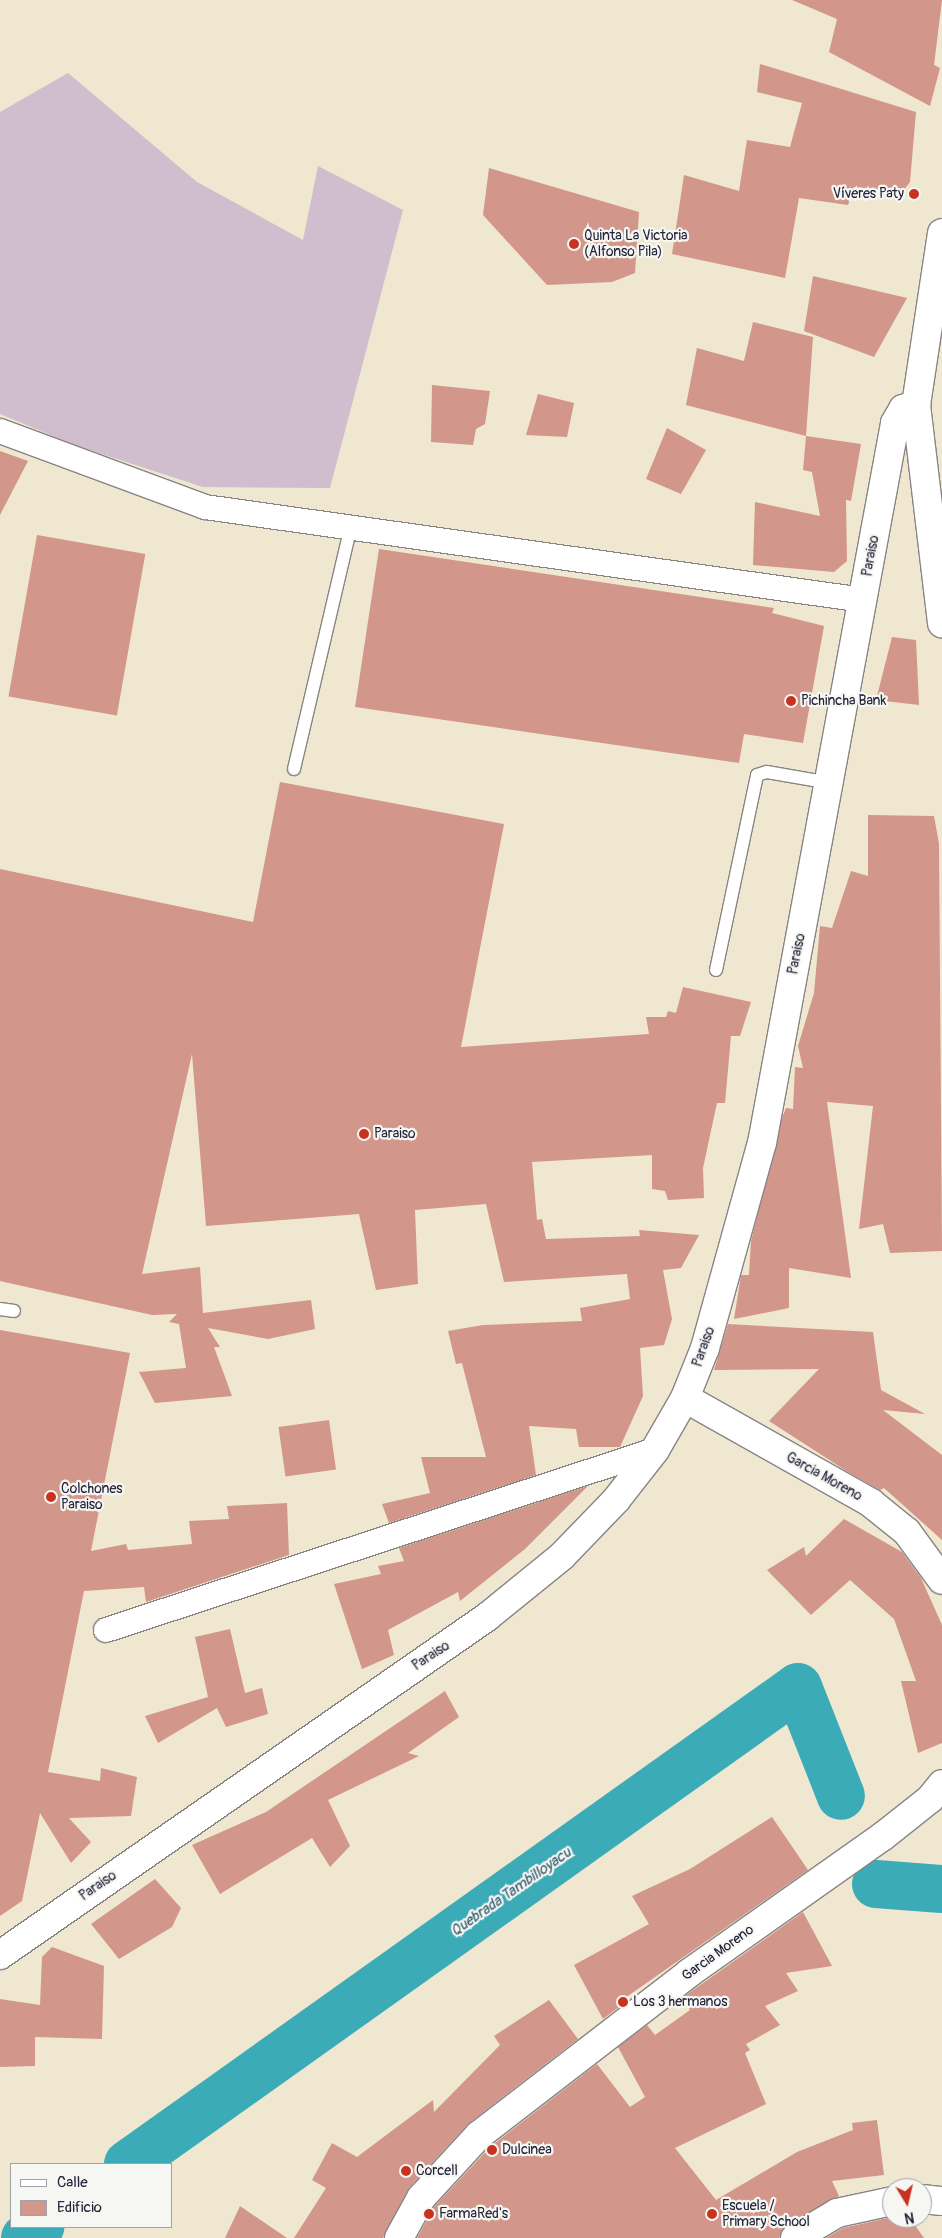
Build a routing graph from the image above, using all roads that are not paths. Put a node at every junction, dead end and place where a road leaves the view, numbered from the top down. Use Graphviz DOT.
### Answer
graph roads {
  1 [pos="942,233"];
  2 [pos="916,405"];
  3 [pos="0,431"];
  4 [pos="350,530"];
  5 [pos="863,600"];
  6 [pos="942,623"];
  7 [pos="294,769"];
  8 [pos="831,783"];
  9 [pos="716,970"];
  10 [pos="0,1310"];
  11 [pos="14,1311"];
  12 [pos="685,1398"];
  13 [pos="655,1450"];
  14 [pos="942,1580"];
  15 [pos="106,1630"];
  16 [pos="942,1784"];
  17 [pos="0,1955"];
  18 [pos="882,2203"];
  19 [pos="399,2238"];
  20 [pos="796,2238"];
  1 -- 2 [label="street"];
  2 -- 5 [label="street, Paraiso"];
  2 -- 6 [label="street"];
  3 -- 4 [label="street"];
  4 -- 5 [label="street"];
  4 -- 7 [label="lane"];
  5 -- 8 [label="street, Paraiso"];
  8 -- 9 [label="lane"];
  8 -- 12 [label="street, Paraiso"];
  10 -- 11 [label="lane"];
  12 -- 13 [label="street, Paraiso"];
  12 -- 14 [label="street, Garcia Moreno"];
  13 -- 15 [label="street"];
  13 -- 17 [label="street, Paraiso"];
  16 -- 19 [label="street, Garcia Moreno"];
  18 -- 20 [label="street"];
}
